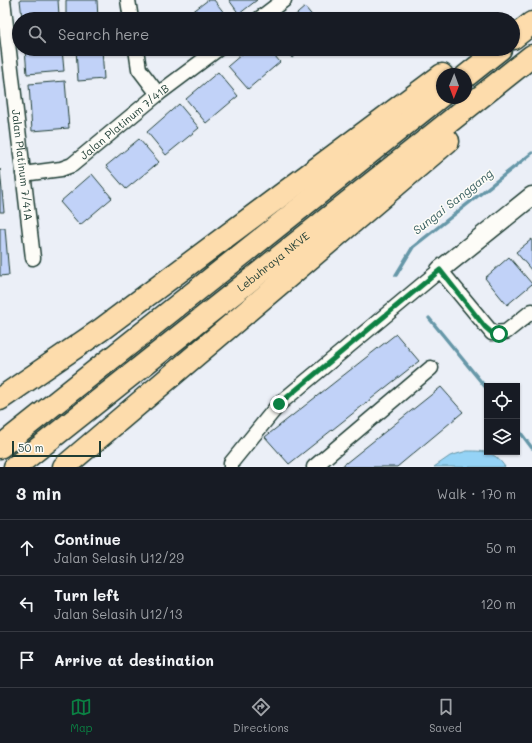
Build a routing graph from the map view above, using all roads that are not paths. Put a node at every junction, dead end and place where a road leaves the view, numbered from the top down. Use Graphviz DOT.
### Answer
graph roads {
  1 [pos="3,0"];
  2 [pos="128,0"];
  3 [pos="284,0"];
  4 [pos="532,8"];
  5 [pos="130,12"];
  6 [pos="268,12"];
  7 [pos="520,17"];
  8 [pos="532,23"];
  9 [pos="520,32"];
  10 [pos="137,56"];
  11 [pos="209,56"];
  12 [pos="468,56"];
  13 [pos="491,56"];
  14 [pos="532,56"];
  15 [pos="452,68"];
  16 [pos="472,71"];
  17 [pos="532,71"];
  18 [pos="436,80"];
  19 [pos="158,94"];
  20 [pos="436,100"];
  21 [pos="23,174"];
  22 [pos="532,196"];
  23 [pos="33,258"];
  24 [pos="440,270"];
  25 [pos="532,311"];
  26 [pos="431,368"];
  27 [pos="0,399"];
  28 [pos="0,447"];
  29 [pos="15,467"];
  30 [pos="64,467"];
  31 [pos="231,467"];
  32 [pos="314,467"];
  1 -- 21 [label="street, Jalan Platinum 7/41A"];
  2 -- 5 [label="street"];
  3 -- 6 [label="street"];
  4 -- 7 [label="highway"];
  8 -- 9 [label="highway"];
  10 -- 19 [label="street"];
  11 -- 19 [label="street, Jalan Platinum 7/41B"];
  12 -- 15 [label="highway"];
  13 -- 16 [label="highway"];
  14 -- 29 [label="highway, Lebuhraya NKVE"];
  17 -- 30 [label="highway"];
  18 -- 27 [label="highway"];
  19 -- 21 [label="street, Jalan Platinum 7/41B"];
  20 -- 28 [label="highway"];
  21 -- 23 [label="street, Jalan Platinum 7/41A"];
  22 -- 24 [label="street"];
  24 -- 25 [label="street"];
  24 -- 31 [label="street"];
  26 -- 32 [label="street"];
}
